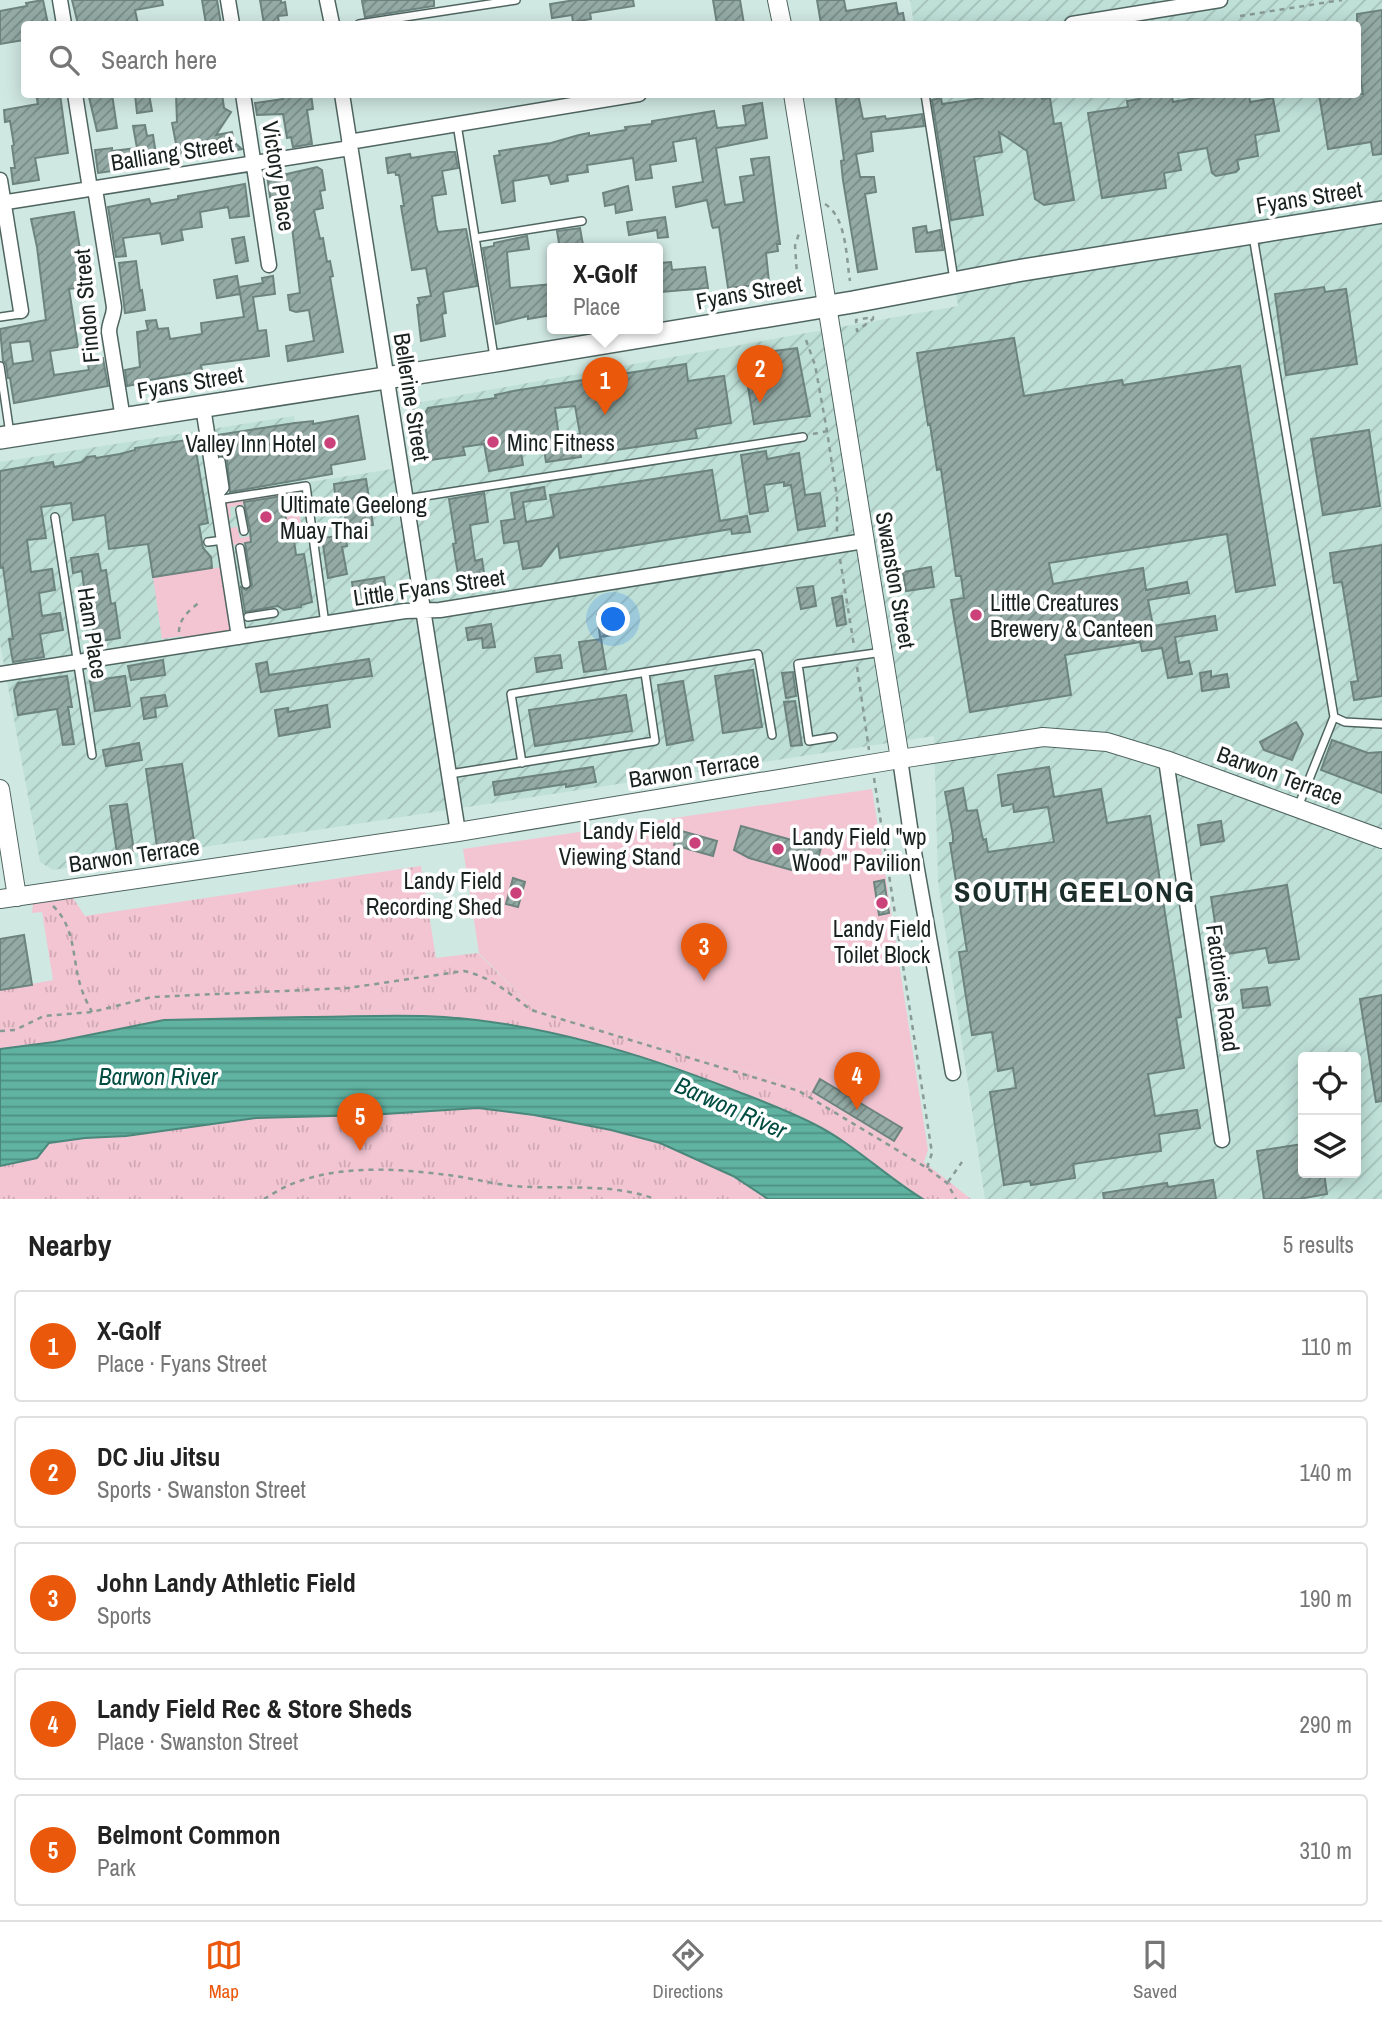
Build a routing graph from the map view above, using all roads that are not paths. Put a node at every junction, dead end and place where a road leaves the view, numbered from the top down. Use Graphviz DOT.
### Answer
graph roads {
  1 [pos="60,0"];
  2 [pos="228,0"];
  3 [pos="327,0"];
  4 [pos="516,0"];
  5 [pos="778,0"];
  6 [pos="1218,0"];
  7 [pos="64,21"];
  8 [pos="232,21"];
  9 [pos="331,21"];
  10 [pos="379,21"];
  11 [pos="782,21"];
  12 [pos="1090,21"];
  13 [pos="76,98"];
  14 [pos="244,98"];
  15 [pos="343,98"];
  16 [pos="615,98"];
  17 [pos="794,98"];
  18 [pos="926,98"];
  19 [pos="457,124"];
  20 [pos="350,145"];
  21 [pos="254,163"];
  22 [pos="0,180"];
  23 [pos="93,189"];
  24 [pos="2,203"];
  25 [pos="1382,212"];
  26 [pos="582,220"];
  27 [pos="1252,232"];
  28 [pos="475,238"];
  29 [pos="270,265"];
  30 [pos="954,281"];
  31 [pos="826,306"];
  32 [pos="21,311"];
  33 [pos="0,317"];
  34 [pos="663,333"];
  35 [pos="657,334"];
  36 [pos="495,361"];
  37 [pos="0,366"];
  38 [pos="386,378"];
  39 [pos="203,407"];
  40 [pos="123,419"];
  41 [pos="807,436"];
  42 [pos="5,437"];
  43 [pos="221,461"];
  44 [pos="217,499"];
  45 [pos="405,499"];
  46 [pos="240,510"];
  47 [pos="55,517"];
  48 [pos="242,521"];
  49 [pos="221,523"];
  50 [pos="244,531"];
  51 [pos="224,540"];
  52 [pos="864,541"];
  53 [pos="208,542"];
  54 [pos="240,548"];
  55 [pos="235,565"];
  56 [pos="246,584"];
  57 [pos="424,610"];
  58 [pos="274,613"];
  59 [pos="261,616"];
  60 [pos="248,617"];
  61 [pos="325,624"];
  62 [pos="263,633"];
  63 [pos="239,637"];
  64 [pos="883,652"];
  65 [pos="78,662"];
  66 [pos="645,673"];
  67 [pos="0,674"];
  68 [pos="1334,717"];
  69 [pos="1382,724"];
  70 [pos="772,735"];
  71 [pos="833,737"];
  72 [pos="92,755"];
  73 [pos="900,759"];
  74 [pos="1166,760"];
  75 [pos="522,763"];
  76 [pos="449,775"];
  77 [pos="0,789"];
  78 [pos="1298,808"];
  79 [pos="458,832"];
  80 [pos="1382,839"];
  81 [pos="9,898"];
  82 [pos="953,1073"];
  83 [pos="1222,1140"];
  1 -- 7 [label="street"];
  2 -- 8 [label="street"];
  3 -- 9 [label="street"];
  4 -- 10 [label="lane"];
  5 -- 11 [label="street"];
  6 -- 12 [label="street"];
  13 -- 23 [label="street, Findon Street"];
  14 -- 21 [label="street, Victory Place"];
  15 -- 20 [label="street, Bellerine Street"];
  16 -- 19 [label="street, Balliang Street"];
  17 -- 31 [label="street, Swanston Street"];
  18 -- 30 [label="lane"];
  19 -- 20 [label="street, Balliang Street"];
  19 -- 28 [label="lane"];
  20 -- 21 [label="street, Balliang Street"];
  20 -- 38 [label="street, Bellerine Street"];
  21 -- 23 [label="street, Balliang Street"];
  21 -- 29 [label="street, Victory Place"];
  22 -- 24 [label="street"];
  23 -- 24 [label="street, Balliang Street"];
  23 -- 40 [label="street, Findon Street"];
  24 -- 32 [label="street"];
  25 -- 27 [label="main road, Fyans Street"];
  26 -- 28 [label="lane"];
  27 -- 30 [label="main road, Fyans Street"];
  27 -- 68 [label="lane"];
  28 -- 36 [label="lane"];
  30 -- 31 [label="main road, Fyans Street"];
  31 -- 34 [label="main road, Fyans Street"];
  31 -- 52 [label="street, Swanston Street"];
  32 -- 33 [label="lane"];
  35 -- 36 [label="main road, Fyans Street"];
  36 -- 38 [label="main road, Fyans Street"];
  37 -- 42 [label="lane"];
  38 -- 39 [label="main road, Fyans Street"];
  38 -- 45 [label="street, Bellerine Street"];
  39 -- 40 [label="main road, Fyans Street"];
  39 -- 44 [label="street"];
  40 -- 42 [label="main road, Fyans Street"];
  41 -- 45 [label="lane"];
  43 -- 44 [label="lane"];
  44 -- 49 [label="street"];
  44 -- 61 [label="lane"];
  45 -- 57 [label="street, Bellerine Street"];
  46 -- 48 [label="lane"];
  47 -- 65 [label="lane, Ham Place"];
  48 -- 49 [label="lane"];
  48 -- 50 [label="lane"];
  49 -- 51 [label="street"];
  51 -- 53 [label="lane"];
  51 -- 55 [label="street"];
  52 -- 57 [label="street, Little Fyans Street"];
  52 -- 64 [label="street, Swanston Street"];
  54 -- 55 [label="lane"];
  55 -- 56 [label="lane"];
  55 -- 63 [label="street"];
  57 -- 61 [label="street, Little Fyans Street"];
  57 -- 76 [label="street, Bellerine Street"];
  58 -- 59 [label="lane"];
  59 -- 60 [label="lane"];
  59 -- 62 [label="lane"];
  61 -- 62 [label="street, Little Fyans Street"];
  62 -- 63 [label="street, Little Fyans Street"];
  63 -- 65 [label="street, Little Fyans Street"];
  64 -- 71 [label="lane"];
  64 -- 73 [label="street, Swanston Street"];
  65 -- 67 [label="street, Little Fyans Street"];
  65 -- 72 [label="lane, Ham Place"];
  66 -- 70 [label="lane"];
  66 -- 75 [label="lane"];
  66 -- 75 [label="lane"];
  68 -- 69 [label="lane"];
  68 -- 78 [label="lane"];
  73 -- 74 [label="street, Barwon Terrace"];
  73 -- 79 [label="street, Barwon Terrace"];
  73 -- 82 [label="street, Swanston Street"];
  74 -- 78 [label="street, Barwon Terrace"];
  74 -- 83 [label="street, Factories Road"];
  75 -- 76 [label="lane"];
  76 -- 79 [label="street, Bellerine Street"];
  77 -- 81 [label="street"];
  78 -- 80 [label="street, Barwon Terrace"];
  79 -- 81 [label="street, Barwon Terrace"];
}
